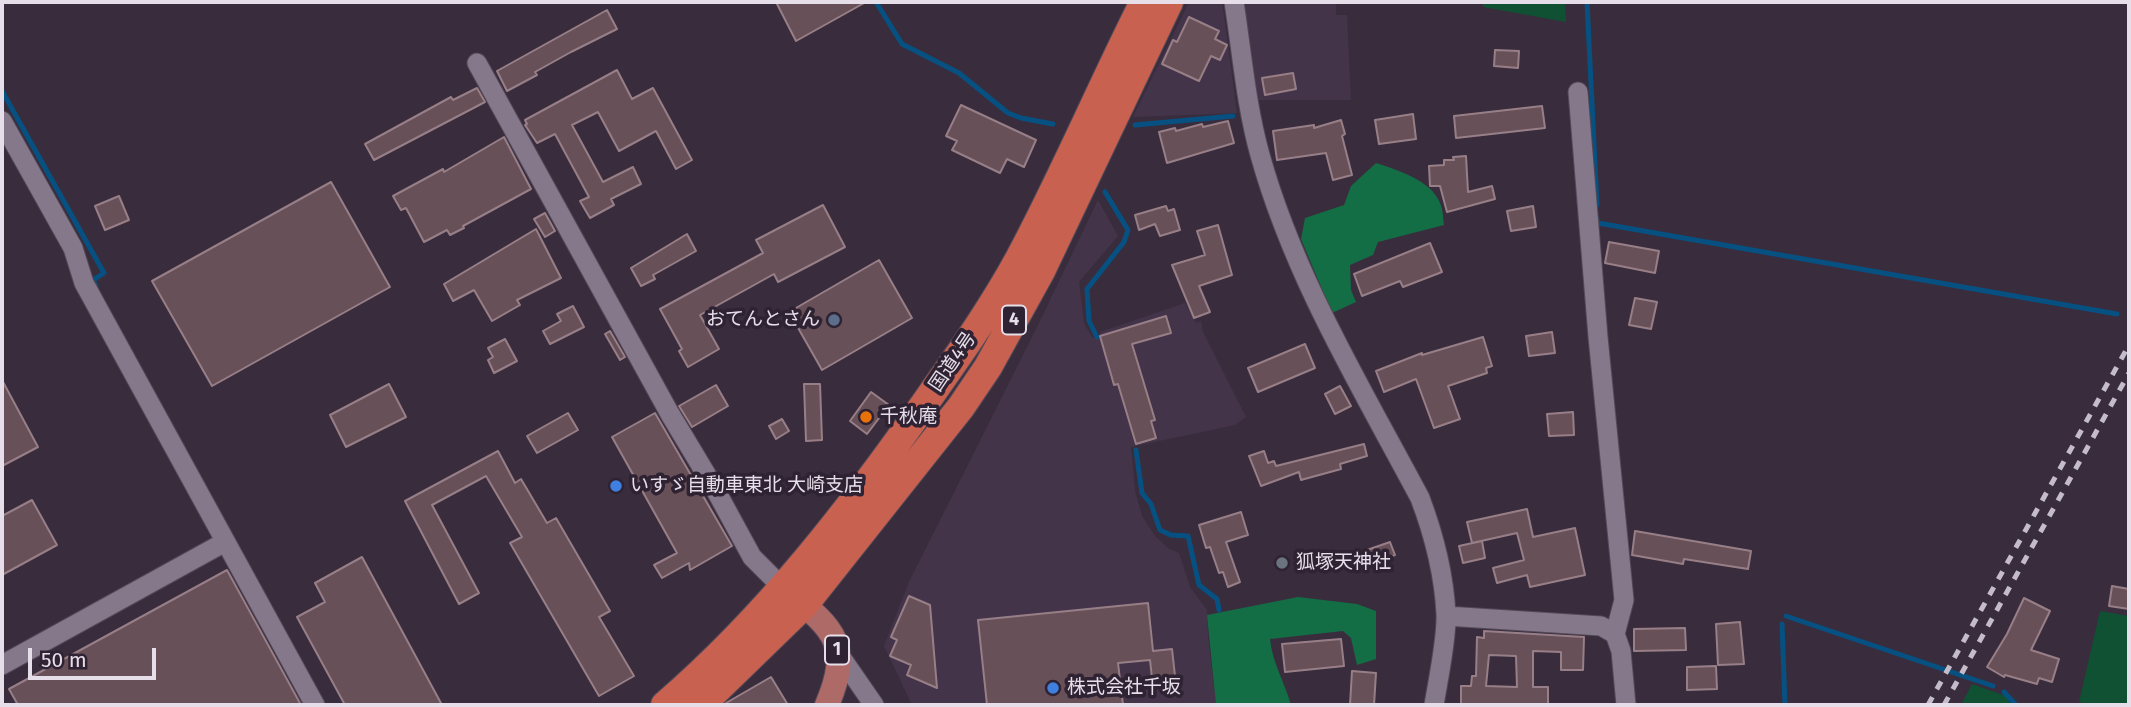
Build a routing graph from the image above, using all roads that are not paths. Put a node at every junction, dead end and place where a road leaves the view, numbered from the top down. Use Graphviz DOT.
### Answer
graph roads {
  1 [pos="1144,2"];
  2 [pos="1169,2"];
  3 [pos="1234,2"];
  4 [pos="477,63"];
  5 [pos="1578,92"];
  6 [pos="2,121"];
  7 [pos="225,542"];
  8 [pos="794,596"];
  9 [pos="1446,616"];
  10 [pos="1615,634"];
  11 [pos="838,653"];
  12 [pos="2,666"];
  13 [pos="315,705"];
  14 [pos="665,705"];
  15 [pos="701,705"];
  16 [pos="827,705"];
  17 [pos="874,705"];
  18 [pos="1434,705"];
  19 [pos="1626,705"];
  1 -- 8 [label="highway, 国道4号 / 4"];
  2 -- 8 [label="highway, 国道4号 / 4"];
  3 -- 9 [label="street"];
  4 -- 8 [label="street"];
  5 -- 10 [label="street"];
  6 -- 7 [label="street"];
  7 -- 12 [label="street"];
  7 -- 13 [label="street"];
  8 -- 11 [label="main road, 1"];
  8 -- 14 [label="highway, 国道4号 / 4"];
  8 -- 15 [label="highway, 国道4号 / 4"];
  9 -- 10 [label="street"];
  9 -- 18 [label="street"];
  10 -- 19 [label="street"];
  11 -- 16 [label="main road, 1"];
  11 -- 17 [label="street"];
}
